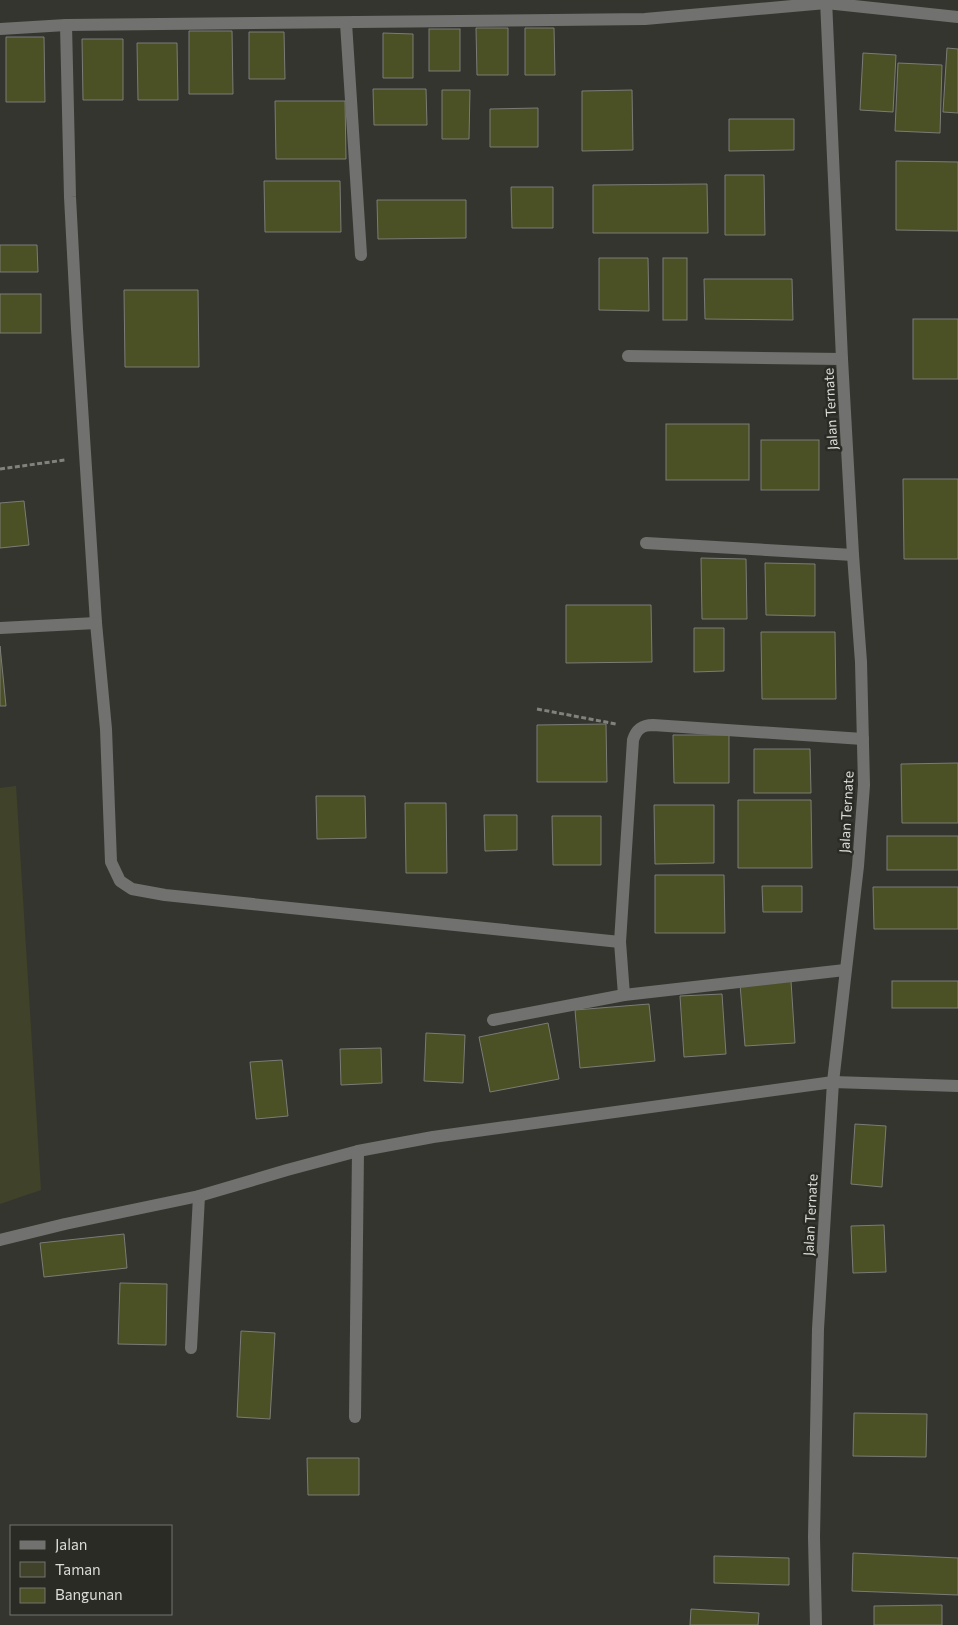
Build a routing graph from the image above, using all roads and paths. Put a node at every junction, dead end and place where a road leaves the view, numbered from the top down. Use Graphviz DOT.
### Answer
graph roads {
  1 [pos="826,2"];
  2 [pos="958,18"];
  3 [pos="346,23"];
  4 [pos="66,25"];
  5 [pos="0,30"];
  6 [pos="361,255"];
  7 [pos="628,356"];
  8 [pos="842,359"];
  9 [pos="85,458"];
  10 [pos="0,469"];
  11 [pos="646,543"];
  12 [pos="853,555"];
  13 [pos="96,622"];
  14 [pos="0,628"];
  15 [pos="537,709"];
  16 [pos="639,728"];
  17 [pos="863,739"];
  18 [pos="620,942"];
  19 [pos="845,970"];
  20 [pos="624,995"];
  21 [pos="493,1020"];
  22 [pos="833,1082"];
  23 [pos="958,1086"];
  24 [pos="358,1151"];
  25 [pos="199,1196"];
  26 [pos="0,1240"];
  27 [pos="191,1348"];
  28 [pos="355,1417"];
  29 [pos="816,1625"];
  1 -- 2 [label="street"];
  1 -- 3 [label="street"];
  1 -- 8 [label="street, Jalan Ternate"];
  3 -- 4 [label="street"];
  3 -- 6 [label="street"];
  4 -- 5 [label="street"];
  4 -- 9 [label="street"];
  7 -- 8 [label="street"];
  8 -- 12 [label="street, Jalan Ternate"];
  9 -- 10 [label="path"];
  9 -- 13 [label="street"];
  11 -- 12 [label="street"];
  12 -- 17 [label="street, Jalan Ternate"];
  13 -- 14 [label="street"];
  13 -- 18 [label="street"];
  15 -- 16 [label="path"];
  16 -- 17 [label="street"];
  16 -- 18 [label="street"];
  17 -- 19 [label="street, Jalan Ternate"];
  18 -- 20 [label="street"];
  19 -- 20 [label="street"];
  19 -- 22 [label="street, Jalan Ternate"];
  20 -- 21 [label="street"];
  22 -- 23 [label="street"];
  22 -- 24 [label="street"];
  22 -- 29 [label="street, Jalan Ternate"];
  24 -- 25 [label="street"];
  24 -- 28 [label="street"];
  25 -- 26 [label="street"];
  25 -- 27 [label="street"];
}
